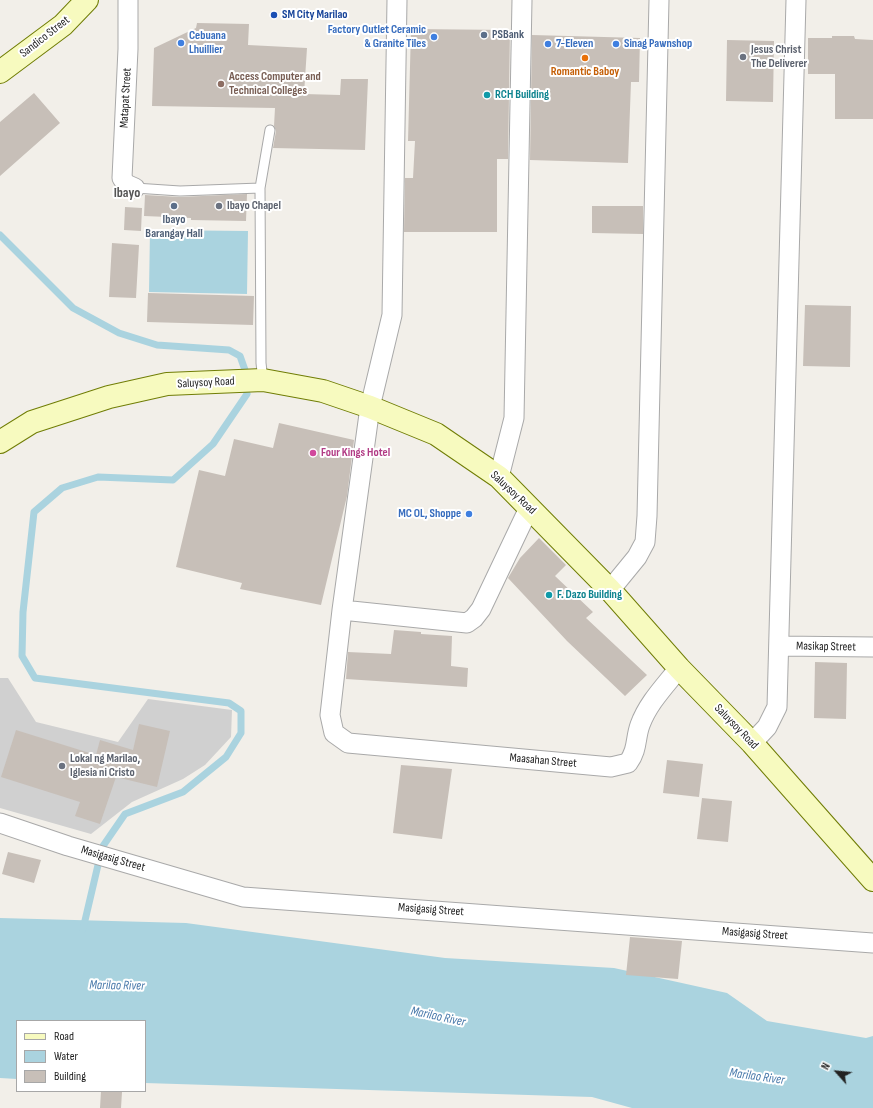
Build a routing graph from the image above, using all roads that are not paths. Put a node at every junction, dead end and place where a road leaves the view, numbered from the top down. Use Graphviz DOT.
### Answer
graph roads {
  1 [pos="87,0"];
  2 [pos="128,0"];
  3 [pos="397,0"];
  4 [pos="522,0"];
  5 [pos="659,0"];
  6 [pos="796,0"];
  7 [pos="0,72"];
  8 [pos="270,130"];
  9 [pos="135,188"];
  10 [pos="260,188"];
  11 [pos="263,380"];
  12 [pos="370,407"];
  13 [pos="0,442"];
  14 [pos="499,477"];
  15 [pos="529,508"];
  16 [pos="610,590"];
  17 [pos="342,610"];
  18 [pos="779,646"];
  19 [pos="873,647"];
  20 [pos="679,668"];
  21 [pos="752,743"];
  22 [pos="0,823"];
  23 [pos="873,880"];
  24 [pos="873,943"];
  1 -- 7 [label="main road, Sandico Street"];
  2 -- 9 [label="street, Matapat Street"];
  3 -- 12 [label="street"];
  4 -- 14 [label="street"];
  5 -- 16 [label="street"];
  6 -- 18 [label="street"];
  8 -- 10 [label="lane"];
  9 -- 10 [label="lane"];
  10 -- 11 [label="lane"];
  11 -- 12 [label="main road, Saluysoy Road"];
  11 -- 13 [label="main road, Saluysoy Road"];
  12 -- 14 [label="main road, Saluysoy Road"];
  12 -- 17 [label="street"];
  14 -- 15 [label="main road, Saluysoy Road"];
  15 -- 16 [label="main road, Saluysoy Road"];
  15 -- 17 [label="street"];
  16 -- 20 [label="main road, Saluysoy Road"];
  17 -- 20 [label="street, Maasahan Street"];
  18 -- 19 [label="street, Masikap Street"];
  18 -- 21 [label="street"];
  20 -- 21 [label="main road, Saluysoy Road"];
  21 -- 23 [label="main road, Saluysoy Road"];
  22 -- 24 [label="street, Masigasig Street"];
}
